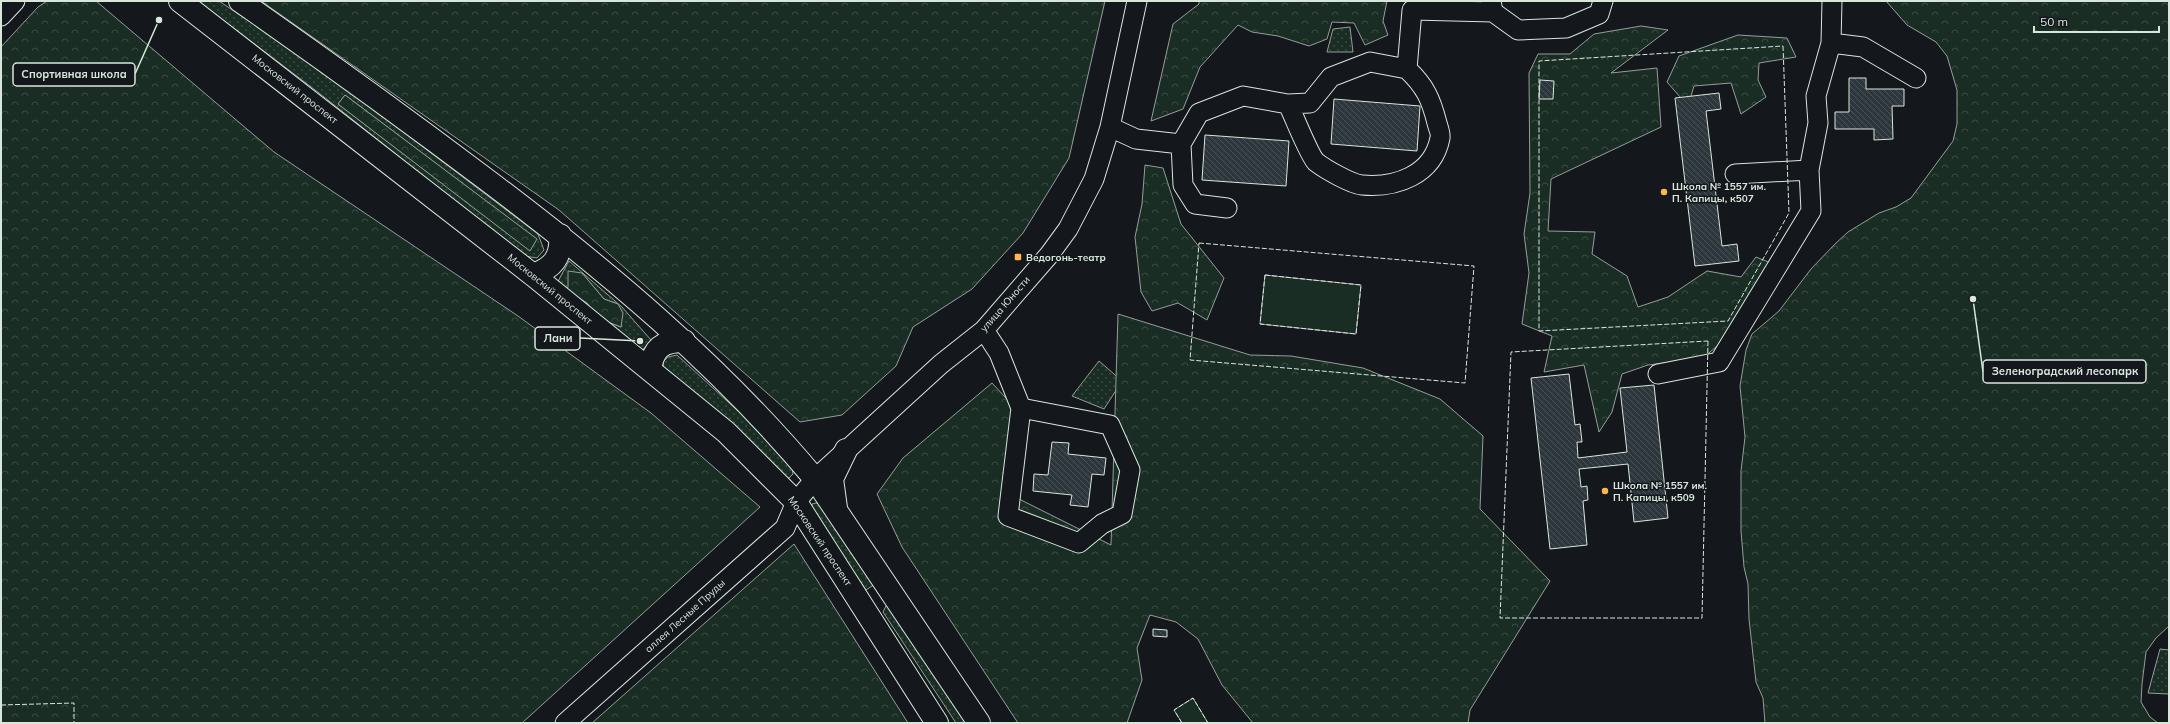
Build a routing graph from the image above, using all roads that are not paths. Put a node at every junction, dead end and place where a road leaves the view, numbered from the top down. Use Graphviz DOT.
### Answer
graph roads {
  1 [pos="15,1"];
  2 [pos="180,1"];
  3 [pos="240,1"];
  4 [pos="1137,1"];
  5 [pos="1603,1"];
  6 [pos="1832,1"];
  7 [pos="1492,6"];
  8 [pos="1,16"];
  9 [pos="1831,43"];
  10 [pos="1407,68"];
  11 [pos="1916,78"];
  12 [pos="1288,104"];
  13 [pos="1110,127"];
  14 [pos="1181,144"];
  15 [pos="1809,170"];
  16 [pos="1735,174"];
  17 [pos="1227,208"];
  18 [pos="560,235"];
  19 [pos="533,275"];
  20 [pos="984,330"];
  21 [pos="684,341"];
  22 [pos="650,370"];
  23 [pos="1658,374"];
  24 [pos="1021,408"];
  25 [pos="790,449"];
  26 [pos="846,450"];
  27 [pos="815,479"];
  28 [pos="796,502"];
  29 [pos="836,509"];
  30 [pos="891,590"];
  31 [pos="864,607"];
  32 [pos="565,723"];
  33 [pos="937,723"];
  34 [pos="978,723"];
  1 -- 8 [label="street"];
  2 -- 19 [label="main road, Московский проспект"];
  3 -- 18 [label="main road"];
  4 -- 13 [label="street, улица Юности"];
  5 -- 7 [label="street"];
  6 -- 9 [label="street"];
  7 -- 10 [label="street"];
  9 -- 11 [label="street"];
  9 -- 15 [label="street"];
  10 -- 12 [label="street"];
  10 -- 12 [label="street"];
  12 -- 14 [label="street"];
  13 -- 14 [label="street"];
  13 -- 20 [label="street, улица Юности"];
  14 -- 17 [label="street"];
  15 -- 16 [label="street"];
  15 -- 23 [label="street"];
  18 -- 19 [label="main road"];
  18 -- 21 [label="main road"];
  19 -- 22 [label="main road, Московский проспект"];
  20 -- 24 [label="street"];
  20 -- 26 [label="street, улица Юности"];
  21 -- 22 [label="main road"];
  21 -- 25 [label="main road"];
  22 -- 28 [label="main road, Московский проспект"];
  24 -- 24 [label="street"];
  25 -- 26 [label="street"];
  25 -- 27 [label="main road"];
  26 -- 27 [label="street, улица Юности"];
  26 -- 29 [label="main road"];
  27 -- 28 [label="street, улица Юности"];
  27 -- 29 [label="main road"];
  28 -- 31 [label="main road, Московский проспект"];
  28 -- 32 [label="street, аллея Лесные Пруды"];
  29 -- 30 [label="main road"];
  30 -- 31 [label="main road"];
  30 -- 34 [label="main road"];
  31 -- 33 [label="main road, Московский проспект"];
}
